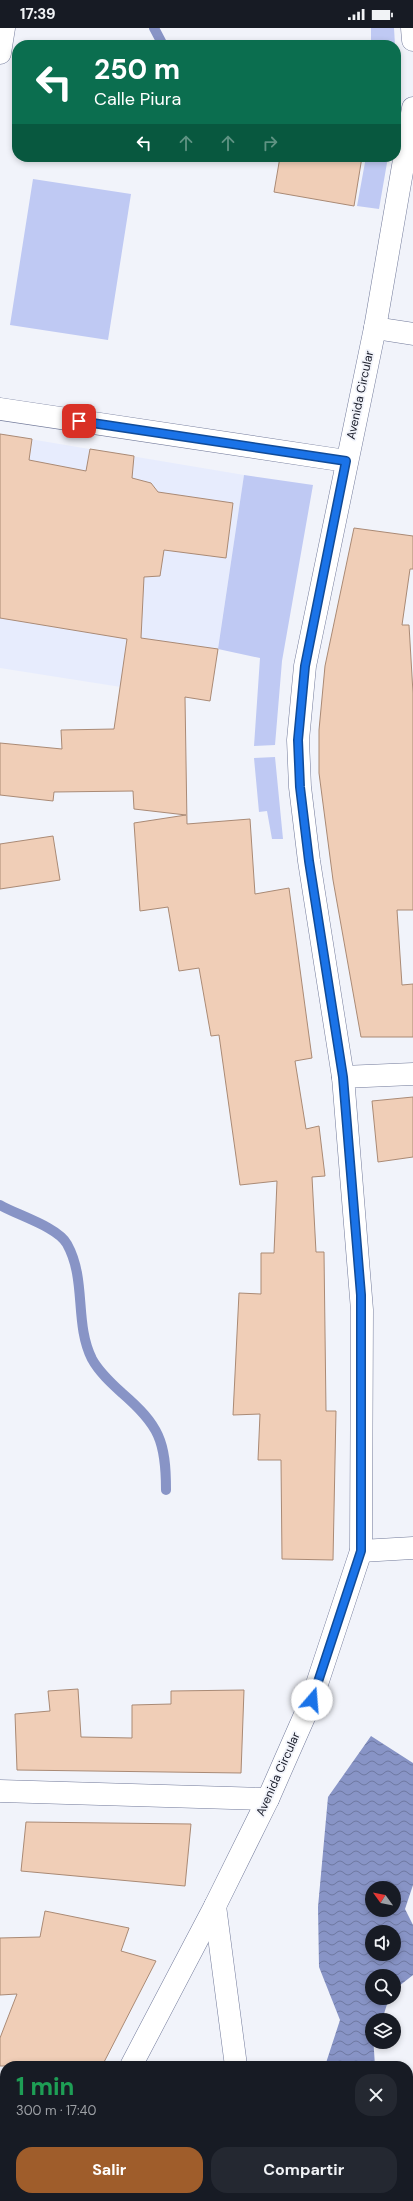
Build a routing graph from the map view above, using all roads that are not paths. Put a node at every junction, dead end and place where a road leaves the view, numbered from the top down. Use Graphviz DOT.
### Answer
graph roads {
  1 [pos="4,28"];
  2 [pos="412,28"];
  3 [pos="413,40"];
  4 [pos="0,53"];
  5 [pos="413,108"];
  6 [pos="375,328"];
  7 [pos="413,334"];
  8 [pos="0,409"];
  9 [pos="346,461"];
  10 [pos="413,1074"];
  11 [pos="343,1077"];
  12 [pos="413,1548"];
  13 [pos="361,1551"];
  14 [pos="0,1791"];
  15 [pos="268,1799"];
  16 [pos="215,1906"];
  17 [pos="134,2061"];
  18 [pos="235,2061"];
  1 -- 4 [label="street"];
  2 -- 3 [label="street"];
  5 -- 6 [label="street, Avenida Circular"];
  6 -- 7 [label="street"];
  6 -- 9 [label="street, Avenida Circular"];
  8 -- 9 [label="street"];
  9 -- 11 [label="street, Avenida Circular"];
  10 -- 11 [label="street"];
  11 -- 13 [label="street, Avenida Circular"];
  12 -- 13 [label="street"];
  13 -- 15 [label="street, Avenida Circular"];
  14 -- 15 [label="street"];
  15 -- 16 [label="street, Avenida Circular"];
  16 -- 17 [label="street, Avenida Circular"];
  16 -- 18 [label="street"];
}
